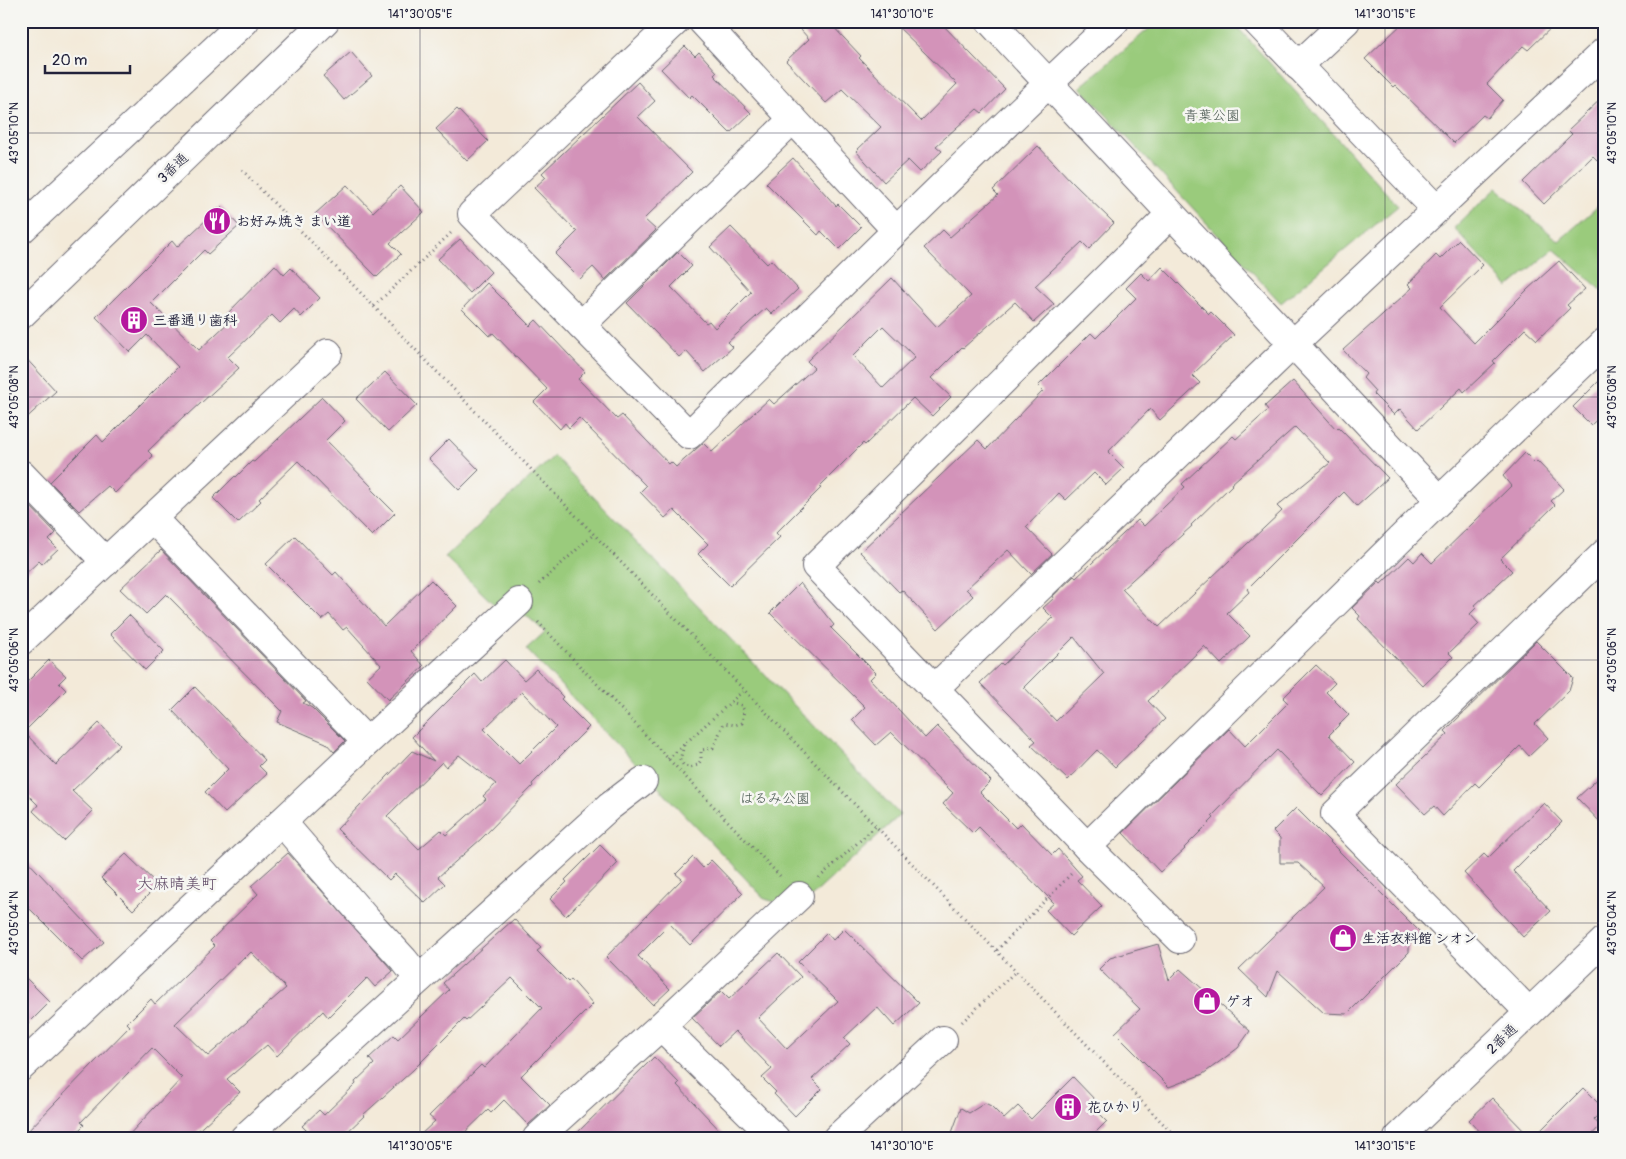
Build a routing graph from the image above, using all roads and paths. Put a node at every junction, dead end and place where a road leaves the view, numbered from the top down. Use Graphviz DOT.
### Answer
graph roads {
  1 [pos="245,21"];
  2 [pos="325,21"];
  3 [pos="676,21"];
  4 [pos="702,21"];
  5 [pos="990,21"];
  6 [pos="1115,21"];
  7 [pos="1256,21"];
  8 [pos="1346,21"];
  9 [pos="1605,50"];
  10 [pos="1298,66"];
  11 [pos="1049,83"];
  12 [pos="793,119"];
  13 [pos="242,170"];
  14 [pos="1436,209"];
  15 [pos="472,214"];
  16 [pos="1171,214"];
  17 [pos="21,230"];
  18 [pos="896,230"];
  19 [pos="374,306"];
  20 [pos="21,315"];
  21 [pos="581,325"];
  22 [pos="1605,342"];
  23 [pos="1293,344"];
  24 [pos="328,353"];
  25 [pos="21,474"];
  26 [pos="1440,500"];
  27 [pos="152,518"];
  28 [pos="594,534"];
  29 [pos="1605,553"];
  30 [pos="106,562"];
  31 [pos="519,602"];
  32 [pos="21,641"];
  33 [pos="934,689"];
  34 [pos="744,690"];
  35 [pos="732,702"];
  36 [pos="368,742"];
  37 [pos="684,745"];
  38 [pos="669,758"];
  39 [pos="642,781"];
  40 [pos="282,822"];
  41 [pos="876,826"];
  42 [pos="1090,849"];
  43 [pos="799,896"];
  44 [pos="1180,939"];
  45 [pos="1605,940"];
  46 [pos="996,950"];
  47 [pos="1016,971"];
  48 [pos="418,979"];
  49 [pos="1529,1012"];
  50 [pos="661,1026"];
  51 [pos="943,1040"];
  52 [pos="21,1067"];
  53 [pos="244,1138"];
  54 [pos="537,1138"];
  55 [pos="775,1138"];
  56 [pos="837,1138"];
  57 [pos="1177,1138"];
  58 [pos="1398,1138"];
  1 -- 17 [label="street"];
  2 -- 20 [label="street, 3番通"];
  3 -- 15 [label="street"];
  4 -- 12 [label="street"];
  5 -- 11 [label="street"];
  6 -- 11 [label="street"];
  7 -- 10 [label="street"];
  8 -- 10 [label="street"];
  9 -- 14 [label="street"];
  10 -- 14 [label="street"];
  11 -- 16 [label="street"];
  11 -- 18 [label="street"];
  12 -- 18 [label="street"];
  12 -- 21 [label="street"];
  13 -- 19 [label="path"];
  14 -- 23 [label="street"];
  15 -- 19 [label="path"];
  15 -- 21 [label="street"];
  16 -- 23 [label="street"];
  16 -- 33 [label="street"];
  18 -- 21 [label="street"];
  19 -- 28 [label="path"];
  22 -- 26 [label="street"];
  23 -- 26 [label="street"];
  23 -- 33 [label="street"];
  24 -- 27 [label="street"];
  25 -- 30 [label="street"];
  26 -- 42 [label="street"];
  27 -- 30 [label="street"];
  27 -- 36 [label="street"];
  28 -- 31 [label="path"];
  28 -- 34 [label="path"];
  29 -- 49 [label="street"];
  30 -- 32 [label="street"];
  31 -- 36 [label="street"];
  31 -- 38 [label="path"];
  33 -- 42 [label="street"];
  34 -- 35 [label="path"];
  34 -- 41 [label="path"];
  35 -- 37 [label="path"];
  35 -- 37 [label="path"];
  36 -- 40 [label="street"];
  37 -- 38 [label="path"];
  38 -- 39 [label="path"];
  38 -- 43 [label="path"];
  39 -- 48 [label="street"];
  40 -- 48 [label="street"];
  40 -- 52 [label="street"];
  41 -- 43 [label="path"];
  41 -- 46 [label="path"];
  42 -- 44 [label="street"];
  42 -- 46 [label="path"];
  43 -- 50 [label="street"];
  45 -- 49 [label="street, 2番通"];
  46 -- 47 [label="path"];
  47 -- 51 [label="path"];
  47 -- 57 [label="path"];
  48 -- 53 [label="street"];
  49 -- 58 [label="street, 2番通"];
  50 -- 54 [label="street"];
  50 -- 55 [label="street"];
  51 -- 56 [label="street"];
}
